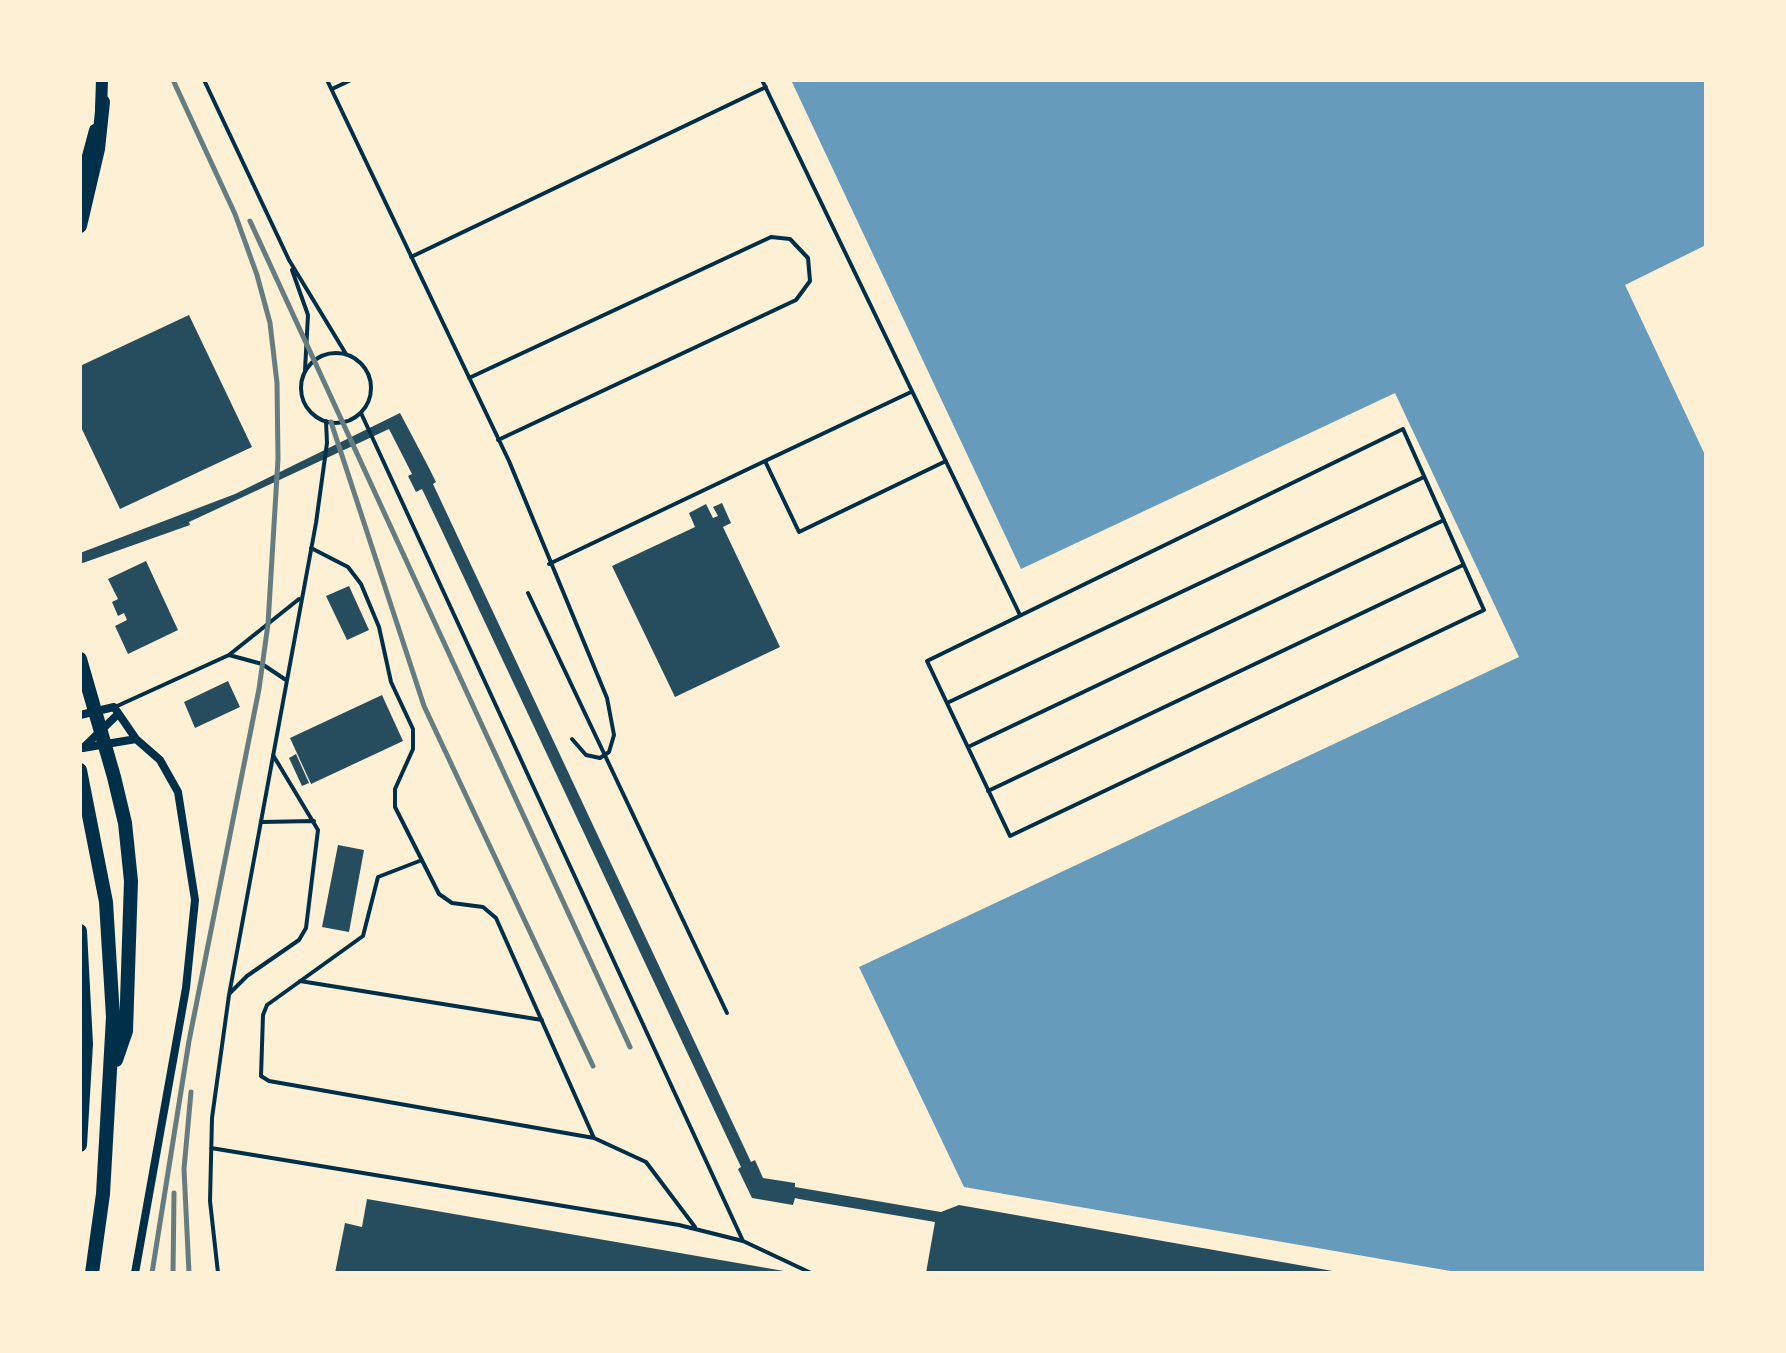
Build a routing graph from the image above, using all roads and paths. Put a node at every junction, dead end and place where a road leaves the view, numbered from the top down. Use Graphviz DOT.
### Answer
graph roads {
  1 [pos="102,80"];
  2 [pos="204,80"];
  3 [pos="327,80"];
  4 [pos="351,80"];
  5 [pos="762,80"];
  6 [pos="766,87"];
  7 [pos="332,89"];
  8 [pos="103,102"];
  9 [pos="80,186"];
  10 [pos="80,226"];
  11 [pos="411,257"];
  12 [pos="289,260"];
  13 [pos="346,354"];
  14 [pos="304,372"];
  15 [pos="469,378"];
  16 [pos="912,392"];
  17 [pos="361,413"];
  18 [pos="326,421"];
  19 [pos="498,440"];
  20 [pos="765,461"];
  21 [pos="946,461"];
  22 [pos="1424,477"];
  23 [pos="1444,520"];
  24 [pos="311,548"];
  25 [pos="549,564"];
  26 [pos="1464,564"];
  27 [pos="528,593"];
  28 [pos="301,598"];
  29 [pos="1020,615"];
  30 [pos="229,655"];
  31 [pos="80,659"];
  32 [pos="286,680"];
  33 [pos="947,703"];
  34 [pos="116,710"];
  35 [pos="80,715"];
  36 [pos="136,739"];
  37 [pos="572,739"];
  38 [pos="968,747"];
  39 [pos="81,749"];
  40 [pos="273,755"];
  41 [pos="605,755"];
  42 [pos="80,770"];
  43 [pos="988,791"];
  44 [pos="314,821"];
  45 [pos="262,822"];
  46 [pos="422,860"];
  47 [pos="80,931"];
  48 [pos="300,981"];
  49 [pos="229,995"];
  50 [pos="727,1013"];
  51 [pos="542,1020"];
  52 [pos="112,1072"];
  53 [pos="594,1138"];
  54 [pos="80,1145"];
  55 [pos="211,1148"];
  56 [pos="696,1229"];
  57 [pos="743,1241"];
  58 [pos="92,1273"];
  59 [pos="135,1273"];
  60 [pos="218,1273"];
  61 [pos="811,1273"];
  1 -- 8 [label="main road"];
  2 -- 12 [label="lane"];
  3 -- 7 [label="lane"];
  4 -- 7 [label="lane"];
  5 -- 6 [label="lane"];
  6 -- 11 [label="lane"];
  6 -- 16 [label="lane"];
  7 -- 11 [label="lane"];
  8 -- 9 [label="main road"];
  8 -- 10 [label="highway"];
  11 -- 15 [label="lane"];
  12 -- 13 [label="lane"];
  12 -- 14 [label="lane"];
  13 -- 14 [label="lane"];
  13 -- 17 [label="lane"];
  14 -- 18 [label="lane"];
  15 -- 19 [label="lane"];
  15 -- 19 [label="lane"];
  16 -- 20 [label="lane"];
  16 -- 21 [label="lane"];
  17 -- 18 [label="lane"];
  17 -- 57 [label="lane"];
  18 -- 24 [label="lane"];
  19 -- 25 [label="lane"];
  20 -- 21 [label="lane"];
  20 -- 25 [label="lane"];
  21 -- 29 [label="lane"];
  22 -- 23 [label="lane"];
  22 -- 29 [label="lane"];
  22 -- 33 [label="lane"];
  23 -- 26 [label="lane"];
  23 -- 38 [label="lane"];
  24 -- 28 [label="lane"];
  24 -- 46 [label="lane"];
  25 -- 41 [label="lane"];
  26 -- 43 [label="lane"];
  26 -- 43 [label="lane"];
  27 -- 41 [label="lane"];
  28 -- 30 [label="lane"];
  28 -- 32 [label="lane"];
  29 -- 33 [label="lane"];
  30 -- 32 [label="lane"];
  30 -- 34 [label="lane"];
  31 -- 52 [label="highway"];
  32 -- 40 [label="lane"];
  33 -- 38 [label="lane"];
  34 -- 35 [label="street"];
  34 -- 36 [label="street"];
  34 -- 39 [label="street"];
  36 -- 39 [label="street"];
  36 -- 59 [label="street"];
  37 -- 41 [label="lane"];
  38 -- 43 [label="lane"];
  40 -- 44 [label="lane"];
  40 -- 45 [label="lane"];
  41 -- 50 [label="lane"];
  42 -- 52 [label="highway"];
  44 -- 45 [label="lane"];
  44 -- 49 [label="lane"];
  45 -- 49 [label="lane"];
  46 -- 48 [label="lane"];
  46 -- 51 [label="lane"];
  47 -- 54 [label="highway"];
  48 -- 51 [label="lane"];
  48 -- 53 [label="lane"];
  49 -- 55 [label="lane"];
  51 -- 53 [label="lane"];
  52 -- 58 [label="highway"];
  53 -- 56 [label="lane"];
  55 -- 56 [label="lane"];
  55 -- 60 [label="lane"];
  56 -- 57 [label="lane"];
  57 -- 61 [label="lane"];
}
